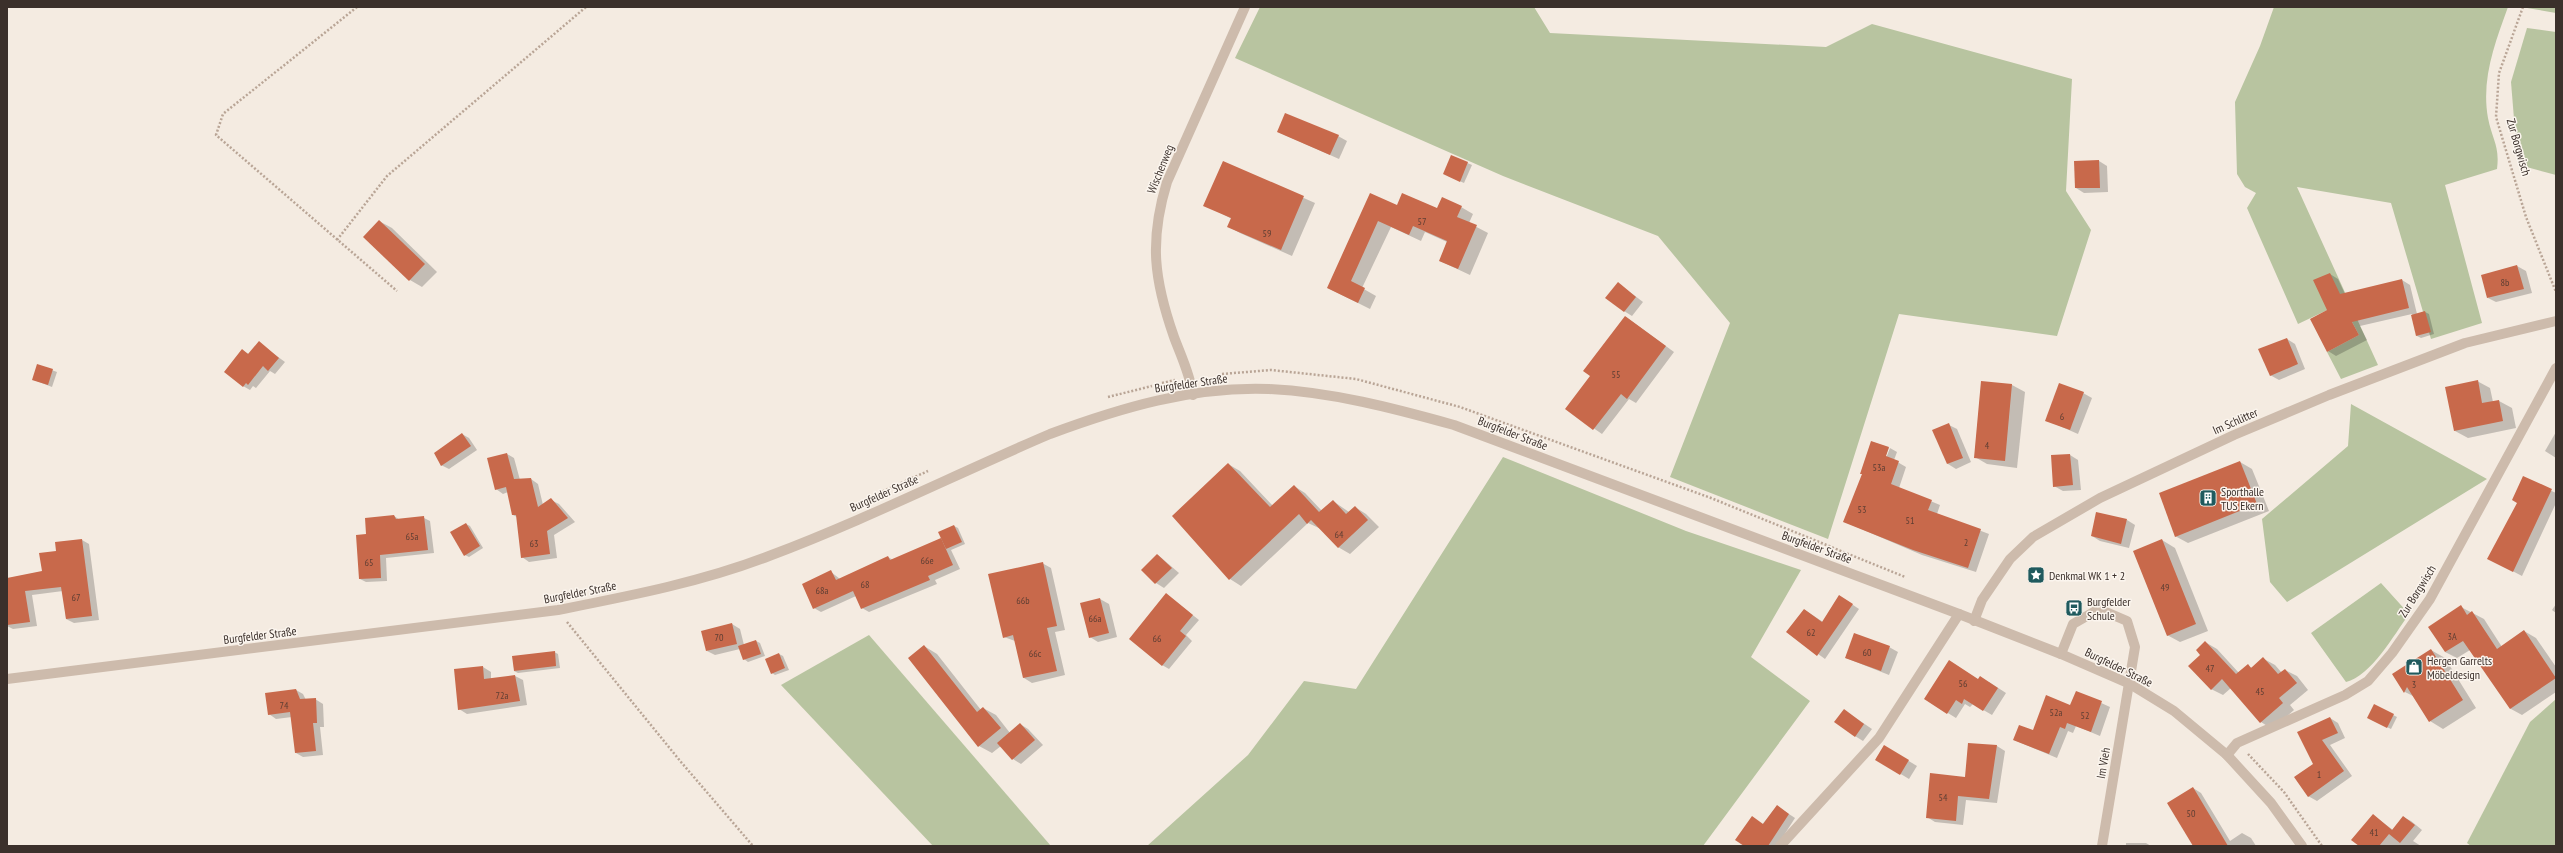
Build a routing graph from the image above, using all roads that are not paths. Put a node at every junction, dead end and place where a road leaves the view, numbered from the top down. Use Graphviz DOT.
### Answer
graph roads {
  1 [pos="1245,7"];
  2 [pos="2556,321"];
  3 [pos="2556,368"];
  4 [pos="1193,394"];
  5 [pos="1959,614"];
  6 [pos="1974,621"];
  7 [pos="2061,654"];
  8 [pos="7,679"];
  9 [pos="2130,684"];
  10 [pos="2227,755"];
  11 [pos="1780,846"];
  12 [pos="2102,846"];
  13 [pos="2302,846"];
  1 -- 4 [label="street, Wischenweg"];
  2 -- 6 [label="street, Im Schlitter"];
  3 -- 10 [label="street, Zur Borgwisch"];
  4 -- 5 [label="street, Burgfelder Straße"];
  4 -- 8 [label="street, Burgfelder Straße"];
  5 -- 6 [label="street, Burgfelder Straße"];
  5 -- 11 [label="street"];
  6 -- 7 [label="street, Burgfelder Straße"];
  7 -- 9 [label="street, Burgfelder Straße"];
  7 -- 9 [label="street, Im Vieh"];
  9 -- 10 [label="street, Burgfelder Straße"];
  9 -- 12 [label="street, Im Vieh"];
  10 -- 13 [label="street, Burgfelder Straße"];
}
